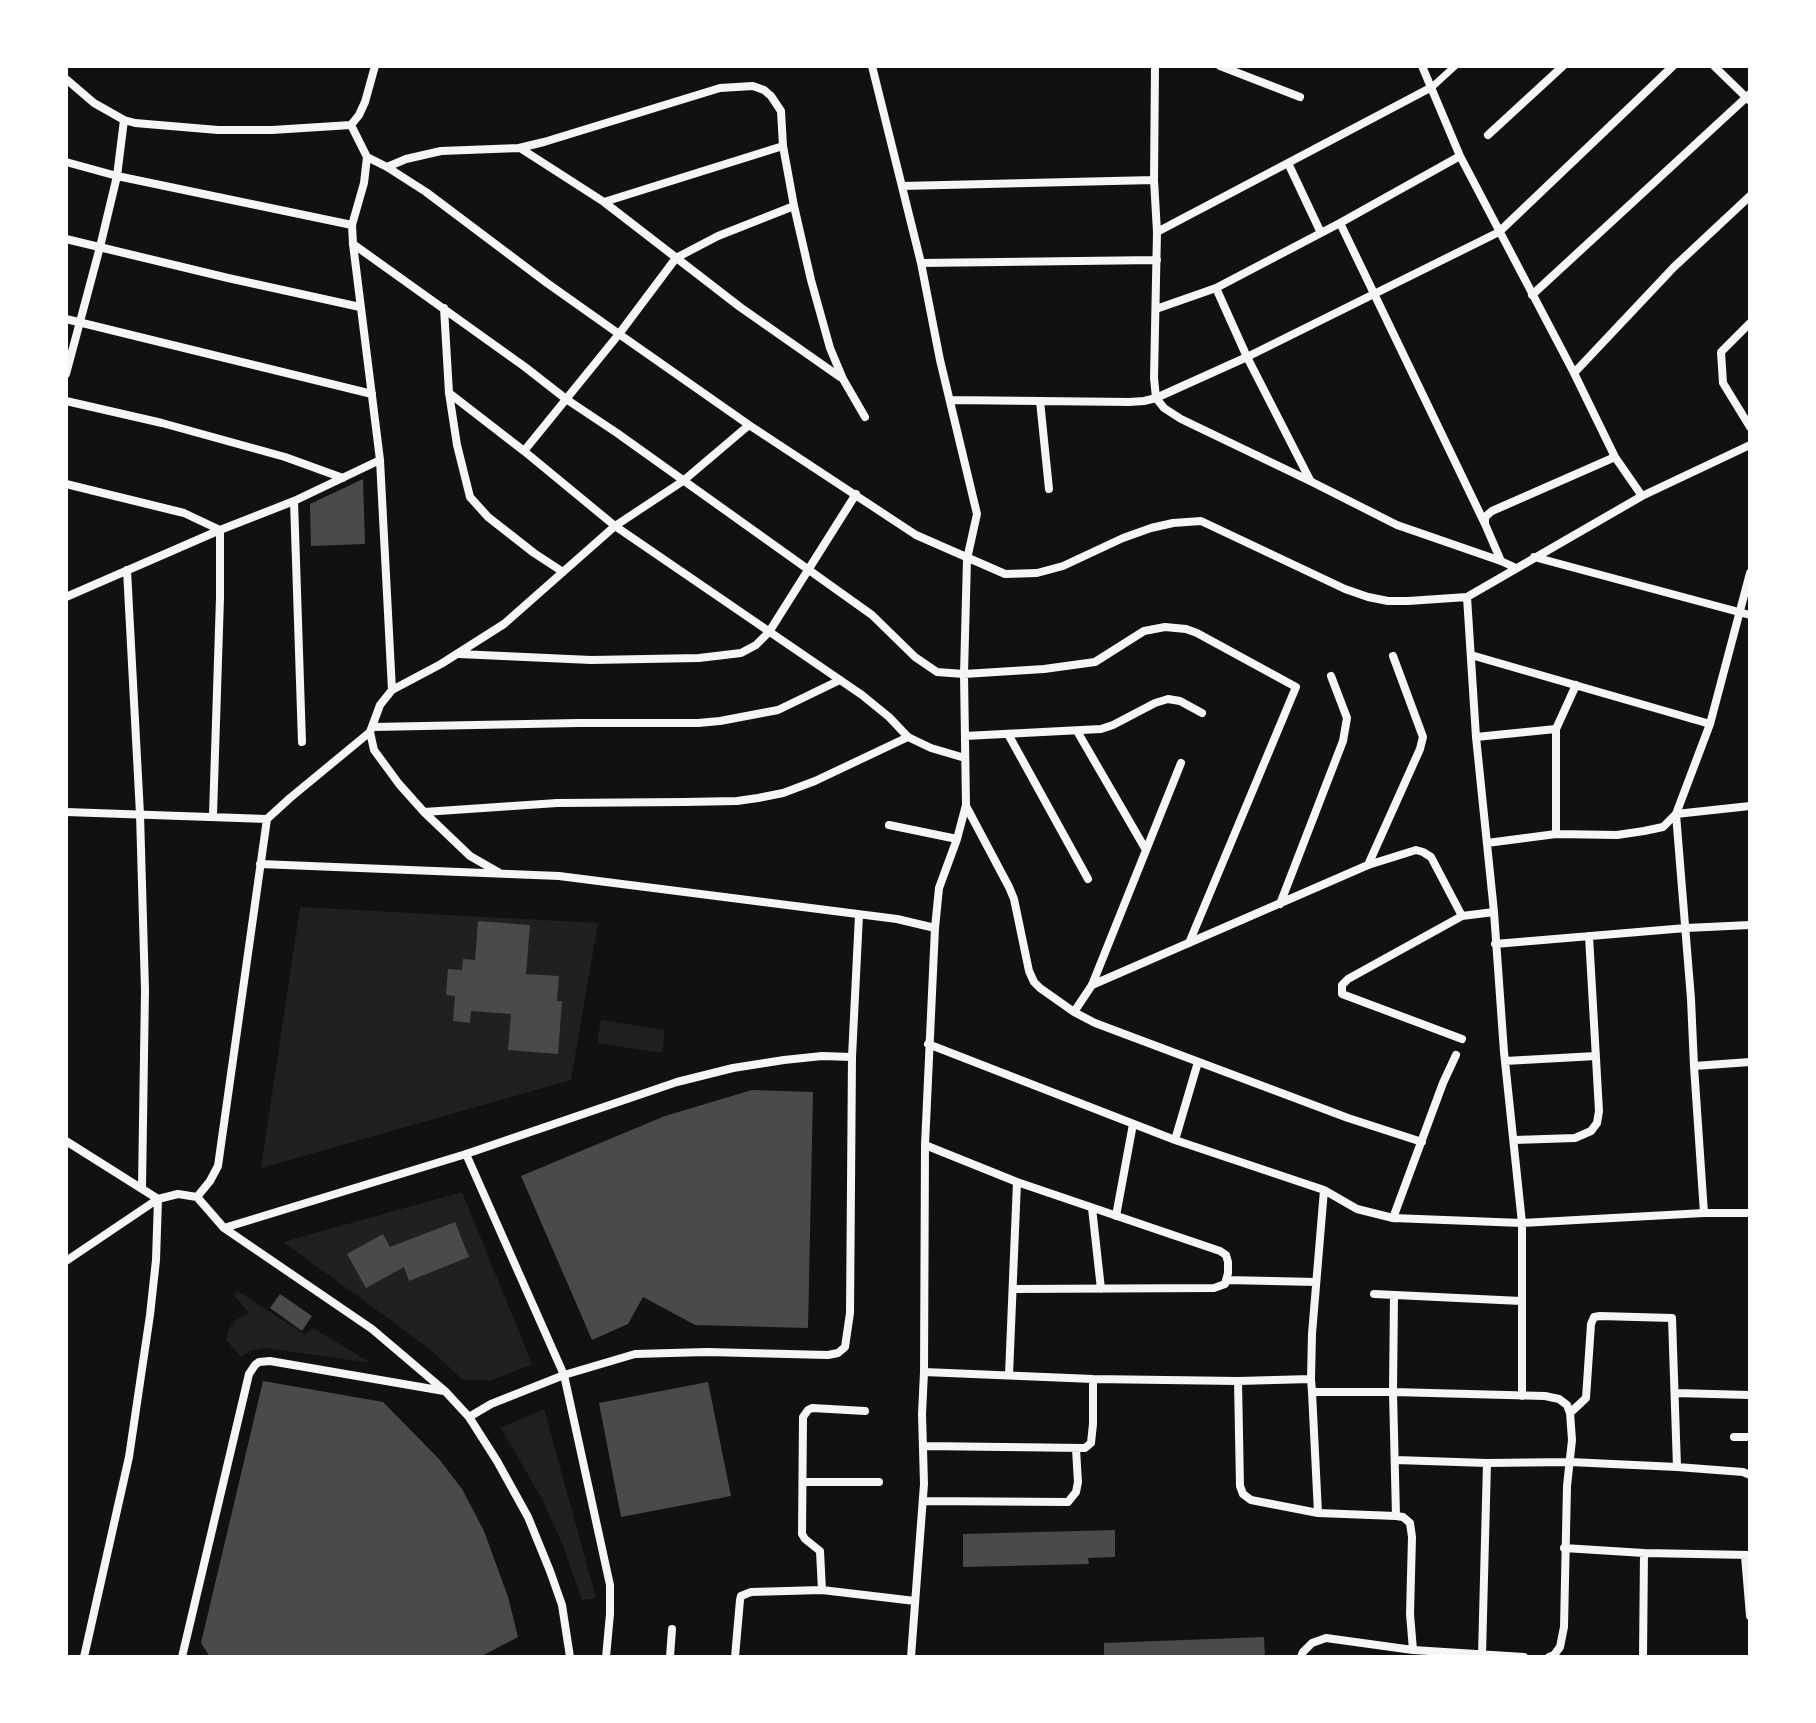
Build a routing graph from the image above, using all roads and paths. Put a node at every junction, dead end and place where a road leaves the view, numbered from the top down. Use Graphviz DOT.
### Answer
graph roads {
  1 [pos="375,66"];
  2 [pos="872,66"];
  3 [pos="1155,66"];
  4 [pos="1220,66"];
  5 [pos="1422,66"];
  6 [pos="1455,66"];
  7 [pos="1563,66"];
  8 [pos="1673,66"];
  9 [pos="1714,66"];
  10 [pos="66,79"];
  11 [pos="1432,87"];
  12 [pos="1300,97"];
  13 [pos="1749,98"];
  14 [pos="124,120"];
  15 [pos="351,125"];
  16 [pos="1488,135"];
  17 [pos="783,146"];
  18 [pos="519,148"];
  19 [pos="1460,156"];
  20 [pos="367,157"];
  21 [pos="66,162"];
  22 [pos="1288,163"];
  23 [pos="387,167"];
  24 [pos="117,176"];
  25 [pos="1154,180"];
  26 [pos="902,186"];
  27 [pos="1750,196"];
  28 [pos="604,202"];
  29 [pos="794,206"];
  30 [pos="1340,223"];
  31 [pos="352,225"];
  32 [pos="1157,232"];
  33 [pos="1499,232"];
  34 [pos="1321,233"];
  35 [pos="66,239"];
  36 [pos="353,244"];
  37 [pos="100,247"];
  38 [pos="676,258"];
  39 [pos="1157,260"];
  40 [pos="921,263"];
  41 [pos="1216,288"];
  42 [pos="1374,294"];
  43 [pos="1532,295"];
  44 [pos="360,307"];
  45 [pos="444,308"];
  46 [pos="1156,309"];
  47 [pos="66,319"];
  48 [pos="79,322"];
  49 [pos="1750,323"];
  50 [pos="619,334"];
  51 [pos="1247,357"];
  52 [pos="1574,373"];
  53 [pos="66,374"];
  54 [pos="843,379"];
  55 [pos="449,393"];
  56 [pos="372,394"];
  57 [pos="1156,398"];
  58 [pos="566,399"];
  59 [pos="950,400"];
  60 [pos="66,401"];
  61 [pos="1040,401"];
  62 [pos="865,417"];
  63 [pos="749,425"];
  64 [pos="1750,427"];
  65 [pos="1750,445"];
  66 [pos="524,451"];
  67 [pos="1615,457"];
  68 [pos="380,460"];
  69 [pos="343,478"];
  70 [pos="683,481"];
  71 [pos="1310,481"];
  72 [pos="66,484"];
  73 [pos="1049,489"];
  74 [pos="856,494"];
  75 [pos="1642,496"];
  76 [pos="294,501"];
  77 [pos="1485,524"];
  78 [pos="615,526"];
  79 [pos="220,530"];
  80 [pos="1534,557"];
  81 [pos="967,559"];
  82 [pos="1501,561"];
  83 [pos="1516,568"];
  84 [pos="808,569"];
  85 [pos="127,570"];
  86 [pos="563,572"];
  87 [pos="1750,573"];
  88 [pos="66,597"];
  89 [pos="1467,597"];
  90 [pos="1739,612"];
  91 [pos="1750,615"];
  92 [pos="769,632"];
  93 [pos="458,654"];
  94 [pos="1471,655"];
  95 [pos="1393,656"];
  96 [pos="964,674"];
  97 [pos="1331,676"];
  98 [pos="840,680"];
  99 [pos="1576,685"];
  100 [pos="392,690"];
  101 [pos="1202,713"];
  102 [pos="1710,724"];
  103 [pos="1556,729"];
  104 [pos="371,730"];
  105 [pos="1077,731"];
  106 [pos="1008,734"];
  107 [pos="965,736"];
  108 [pos="908,737"];
  109 [pos="1476,737"];
  110 [pos="302,742"];
  111 [pos="965,758"];
  112 [pos="1181,763"];
  113 [pos="966,805"];
  114 [pos="1750,806"];
  115 [pos="66,812"];
  116 [pos="424,812"];
  117 [pos="140,814"];
  118 [pos="1676,814"];
  119 [pos="213,815"];
  120 [pos="267,819"];
  121 [pos="889,825"];
  122 [pos="1556,834"];
  123 [pos="957,839"];
  124 [pos="1487,843"];
  125 [pos="1146,850"];
  126 [pos="260,864"];
  127 [pos="1368,865"];
  128 [pos="502,874"];
  129 [pos="1088,879"];
  130 [pos="1279,904"];
  131 [pos="1494,912"];
  132 [pos="859,915"];
  133 [pos="1462,916"];
  134 [pos="1750,925"];
  135 [pos="935,928"];
  136 [pos="1686,928"];
  137 [pos="1589,936"];
  138 [pos="1189,943"];
  139 [pos="1495,944"];
  140 [pos="1092,985"];
  141 [pos="1074,1012"];
  142 [pos="1462,1039"];
  143 [pos="928,1044"];
  144 [pos="1456,1055"];
  145 [pos="1596,1056"];
  146 [pos="852,1057"];
  147 [pos="1505,1061"];
  148 [pos="1198,1062"];
  149 [pos="1750,1062"];
  150 [pos="1694,1066"];
  151 [pos="1133,1124"];
  152 [pos="1175,1140"];
  153 [pos="1514,1140"];
  154 [pos="66,1141"];
  155 [pos="1422,1142"];
  156 [pos="925,1145"];
  157 [pos="466,1154"];
  158 [pos="1017,1182"];
  159 [pos="142,1187"];
  160 [pos="1324,1190"];
  161 [pos="197,1197"];
  162 [pos="158,1199"];
  163 [pos="1092,1208"];
  164 [pos="1704,1213"];
  165 [pos="1750,1213"];
  166 [pos="1116,1216"];
  167 [pos="1393,1218"];
  168 [pos="1522,1223"];
  169 [pos="224,1228"];
  170 [pos="66,1261"];
  171 [pos="1226,1280"];
  172 [pos="1316,1282"];
  173 [pos="1013,1289"];
  174 [pos="1101,1289"];
  175 [pos="1374,1294"];
  176 [pos="1394,1295"];
  177 [pos="1521,1301"];
  178 [pos="924,1372"];
  179 [pos="564,1375"];
  180 [pos="1009,1375"];
  181 [pos="1093,1379"];
  182 [pos="1311,1379"];
  183 [pos="1238,1381"];
  184 [pos="445,1391"];
  185 [pos="1312,1392"];
  186 [pos="1393,1392"];
  187 [pos="1675,1393"];
  188 [pos="1750,1395"];
  189 [pos="1522,1396"];
  190 [pos="865,1411"];
  191 [pos="1570,1413"];
  192 [pos="469,1417"];
  193 [pos="1734,1437"];
  194 [pos="1750,1437"];
  195 [pos="923,1446"];
  196 [pos="1076,1449"];
  197 [pos="1396,1460"];
  198 [pos="1570,1462"];
  199 [pos="1487,1463"];
  200 [pos="1677,1467"];
  201 [pos="1750,1475"];
  202 [pos="803,1482"];
  203 [pos="879,1482"];
  204 [pos="923,1501"];
  205 [pos="1318,1513"];
  206 [pos="1396,1516"];
  207 [pos="1564,1548"];
  208 [pos="1644,1553"];
  209 [pos="1747,1555"];
  210 [pos="822,1590"];
  211 [pos="915,1601"];
  212 [pos="1750,1616"];
  213 [pos="672,1629"];
  214 [pos="1382,1646"];
  215 [pos="1413,1650"];
  216 [pos="1482,1655"];
  217 [pos="84,1657"];
  218 [pos="182,1657"];
  219 [pos="570,1657"];
  220 [pos="606,1657"];
  221 [pos="670,1657"];
  222 [pos="735,1657"];
  223 [pos="911,1657"];
  224 [pos="1301,1657"];
  225 [pos="1382,1657"];
  226 [pos="1524,1657"];
  227 [pos="1549,1657"];
  228 [pos="1643,1657"];
  1 -- 15 [label="street"];
  2 -- 26 [label="street"];
  3 -- 25 [label="street"];
  4 -- 12 [label="street"];
  5 -- 11 [label="street"];
  6 -- 11 [label="street"];
  7 -- 16 [label="street"];
  8 -- 33 [label="street"];
  9 -- 13 [label="street"];
  10 -- 14 [label="street"];
  11 -- 19 [label="street"];
  11 -- 22 [label="street"];
  13 -- 43 [label="street"];
  14 -- 15 [label="street"];
  14 -- 24 [label="street"];
  15 -- 20 [label="street"];
  17 -- 18 [label="street"];
  17 -- 28 [label="street"];
  17 -- 29 [label="street"];
  18 -- 23 [label="street"];
  18 -- 28 [label="street"];
  19 -- 30 [label="street"];
  19 -- 33 [label="street"];
  20 -- 23 [label="street"];
  20 -- 31 [label="street"];
  21 -- 24 [label="street"];
  22 -- 32 [label="street"];
  22 -- 34 [label="street"];
  23 -- 50 [label="street"];
  24 -- 31 [label="street"];
  24 -- 37 [label="street"];
  25 -- 26 [label="street"];
  25 -- 32 [label="street"];
  26 -- 40 [label="street"];
  27 -- 52 [label="street"];
  28 -- 38 [label="street"];
  29 -- 38 [label="street"];
  29 -- 54 [label="street"];
  30 -- 34 [label="street"];
  30 -- 42 [label="street"];
  31 -- 36 [label="street"];
  32 -- 39 [label="street"];
  33 -- 42 [label="street"];
  33 -- 43 [label="street"];
  34 -- 41 [label="street"];
  35 -- 37 [label="street"];
  36 -- 44 [label="street"];
  36 -- 45 [label="street"];
  37 -- 44 [label="street"];
  37 -- 48 [label="street"];
  38 -- 50 [label="street"];
  38 -- 54 [label="street"];
  39 -- 40 [label="street"];
  39 -- 46 [label="street"];
  40 -- 59 [label="street"];
  41 -- 46 [label="street"];
  41 -- 51 [label="street"];
  42 -- 51 [label="street"];
  42 -- 77 [label="street"];
  43 -- 52 [label="street"];
  44 -- 56 [label="street"];
  45 -- 55 [label="street"];
  45 -- 58 [label="street"];
  46 -- 57 [label="street"];
  47 -- 48 [label="street"];
  48 -- 53 [label="street"];
  48 -- 56 [label="street"];
  49 -- 64 [label="street"];
  50 -- 58 [label="street"];
  50 -- 63 [label="street"];
  51 -- 57 [label="street"];
  51 -- 71 [label="street"];
  52 -- 67 [label="street"];
  54 -- 62 [label="street"];
  55 -- 66 [label="street"];
  55 -- 86 [label="street"];
  56 -- 68 [label="street"];
  57 -- 61 [label="street"];
  57 -- 71 [label="street"];
  58 -- 66 [label="street"];
  58 -- 70 [label="street"];
  59 -- 61 [label="street"];
  59 -- 81 [label="street"];
  60 -- 69 [label="street"];
  61 -- 73 [label="street"];
  63 -- 70 [label="street"];
  63 -- 74 [label="street"];
  65 -- 75 [label="street"];
  66 -- 78 [label="street"];
  67 -- 75 [label="street"];
  67 -- 77 [label="street"];
  68 -- 69 [label="street"];
  68 -- 100 [label="street"];
  69 -- 76 [label="street"];
  70 -- 78 [label="street"];
  70 -- 84 [label="street"];
  71 -- 82 [label="street"];
  72 -- 79 [label="street"];
  74 -- 81 [label="street"];
  74 -- 84 [label="street"];
  75 -- 80 [label="street"];
  76 -- 79 [label="street"];
  76 -- 110 [label="street"];
  77 -- 82 [label="street"];
  78 -- 86 [label="street"];
  78 -- 92 [label="street"];
  79 -- 85 [label="street"];
  79 -- 119 [label="street"];
  80 -- 83 [label="street"];
  80 -- 90 [label="street"];
  81 -- 89 [label="street"];
  81 -- 96 [label="street"];
  82 -- 83 [label="street"];
  83 -- 89 [label="street"];
  84 -- 92 [label="street"];
  84 -- 96 [label="street"];
  85 -- 88 [label="street"];
  85 -- 117 [label="street"];
  86 -- 93 [label="street"];
  87 -- 90 [label="street"];
  89 -- 94 [label="street"];
  90 -- 91 [label="street"];
  90 -- 102 [label="street"];
  92 -- 93 [label="street"];
  92 -- 98 [label="street"];
  93 -- 100 [label="street"];
  94 -- 99 [label="street"];
  94 -- 109 [label="street"];
  95 -- 127 [label="street"];
  96 -- 107 [label="street"];
  96 -- 138 [label="street"];
  97 -- 130 [label="street"];
  98 -- 104 [label="street"];
  98 -- 108 [label="street"];
  99 -- 102 [label="street"];
  99 -- 103 [label="street"];
  100 -- 104 [label="street"];
  101 -- 105 [label="street"];
  102 -- 118 [label="street"];
  103 -- 109 [label="street"];
  103 -- 122 [label="street"];
  104 -- 116 [label="street"];
  104 -- 120 [label="street"];
  105 -- 106 [label="street"];
  105 -- 125 [label="street"];
  106 -- 107 [label="street"];
  106 -- 129 [label="street"];
  107 -- 111 [label="street"];
  108 -- 111 [label="street"];
  108 -- 116 [label="street"];
  109 -- 124 [label="street"];
  111 -- 113 [label="street"];
  112 -- 125 [label="street"];
  113 -- 123 [label="street"];
  113 -- 141 [label="street"];
  114 -- 118 [label="street"];
  115 -- 117 [label="street"];
  116 -- 128 [label="street"];
  117 -- 119 [label="street"];
  117 -- 159 [label="street"];
  118 -- 122 [label="street"];
  118 -- 136 [label="street"];
  119 -- 120 [label="street"];
  120 -- 126 [label="street"];
  121 -- 123 [label="street"];
  122 -- 124 [label="street"];
  123 -- 135 [label="street"];
  124 -- 131 [label="street"];
  125 -- 140 [label="street"];
  126 -- 128 [label="street"];
  126 -- 161 [label="street"];
  127 -- 130 [label="street"];
  127 -- 133 [label="street"];
  128 -- 132 [label="street"];
  130 -- 138 [label="street"];
  131 -- 133 [label="street"];
  131 -- 139 [label="street"];
  132 -- 135 [label="street"];
  132 -- 146 [label="street"];
  133 -- 142 [label="street"];
  134 -- 136 [label="street"];
  135 -- 143 [label="street"];
  136 -- 137 [label="street"];
  136 -- 150 [label="street"];
  137 -- 139 [label="street"];
  137 -- 145 [label="street"];
  138 -- 140 [label="street"];
  139 -- 147 [label="street"];
  140 -- 141 [label="street"];
  141 -- 148 [label="street"];
  143 -- 151 [label="street"];
  143 -- 156 [label="street"];
  144 -- 155 [label="street"];
  145 -- 147 [label="street"];
  145 -- 153 [label="street"];
  146 -- 157 [label="street"];
  146 -- 179 [label="street"];
  147 -- 153 [label="street"];
  148 -- 152 [label="street"];
  148 -- 155 [label="street"];
  149 -- 150 [label="street"];
  150 -- 164 [label="street"];
  151 -- 152 [label="street"];
  151 -- 166 [label="street"];
  152 -- 160 [label="street"];
  153 -- 168 [label="street"];
  154 -- 159 [label="street"];
  155 -- 167 [label="street"];
  156 -- 158 [label="street"];
  156 -- 178 [label="street"];
  157 -- 169 [label="street"];
  157 -- 179 [label="street"];
  158 -- 163 [label="street"];
  158 -- 173 [label="street"];
  159 -- 162 [label="street"];
  160 -- 167 [label="street"];
  160 -- 172 [label="street"];
  161 -- 162 [label="street"];
  161 -- 169 [label="street"];
  162 -- 170 [label="street"];
  162 -- 217 [label="street"];
  163 -- 166 [label="street"];
  163 -- 174 [label="street"];
  164 -- 165 [label="street"];
  164 -- 168 [label="street"];
  166 -- 171 [label="street"];
  167 -- 168 [label="street"];
  168 -- 177 [label="street"];
  169 -- 184 [label="street"];
  171 -- 172 [label="street"];
  171 -- 174 [label="street"];
  172 -- 182 [label="street"];
  173 -- 174 [label="street"];
  173 -- 180 [label="street"];
  175 -- 176 [label="street"];
  176 -- 177 [label="street"];
  176 -- 186 [label="street"];
  177 -- 189 [label="street"];
  178 -- 180 [label="street"];
  178 -- 195 [label="street"];
  179 -- 192 [label="street"];
  179 -- 220 [label="street"];
  180 -- 181 [label="street"];
  181 -- 183 [label="street"];
  181 -- 196 [label="street"];
  182 -- 183 [label="street"];
  182 -- 185 [label="street"];
  183 -- 205 [label="street"];
  184 -- 192 [label="street"];
  184 -- 218 [label="street"];
  185 -- 186 [label="street"];
  185 -- 205 [label="street"];
  186 -- 189 [label="street"];
  186 -- 197 [label="street"];
  187 -- 188 [label="street"];
  187 -- 191 [label="street"];
  187 -- 200 [label="street"];
  189 -- 191 [label="street"];
  190 -- 202 [label="street"];
  191 -- 198 [label="street"];
  192 -- 219 [label="street"];
  193 -- 194 [label="street"];
  195 -- 196 [label="street"];
  195 -- 204 [label="street"];
  196 -- 204 [label="street"];
  197 -- 199 [label="street"];
  197 -- 206 [label="street"];
  198 -- 199 [label="street"];
  198 -- 200 [label="street"];
  198 -- 207 [label="street"];
  199 -- 216 [label="street"];
  200 -- 201 [label="street"];
  202 -- 203 [label="street"];
  202 -- 210 [label="street"];
  204 -- 211 [label="street"];
  205 -- 206 [label="street"];
  206 -- 215 [label="street"];
  207 -- 208 [label="street"];
  207 -- 227 [label="street"];
  208 -- 209 [label="street"];
  208 -- 228 [label="street"];
  209 -- 212 [label="street"];
  210 -- 211 [label="street"];
  210 -- 222 [label="street"];
  211 -- 223 [label="street"];
  213 -- 221 [label="street"];
  214 -- 215 [label="street"];
  214 -- 224 [label="street"];
  214 -- 225 [label="street"];
  215 -- 216 [label="street"];
  216 -- 226 [label="street"];
}
